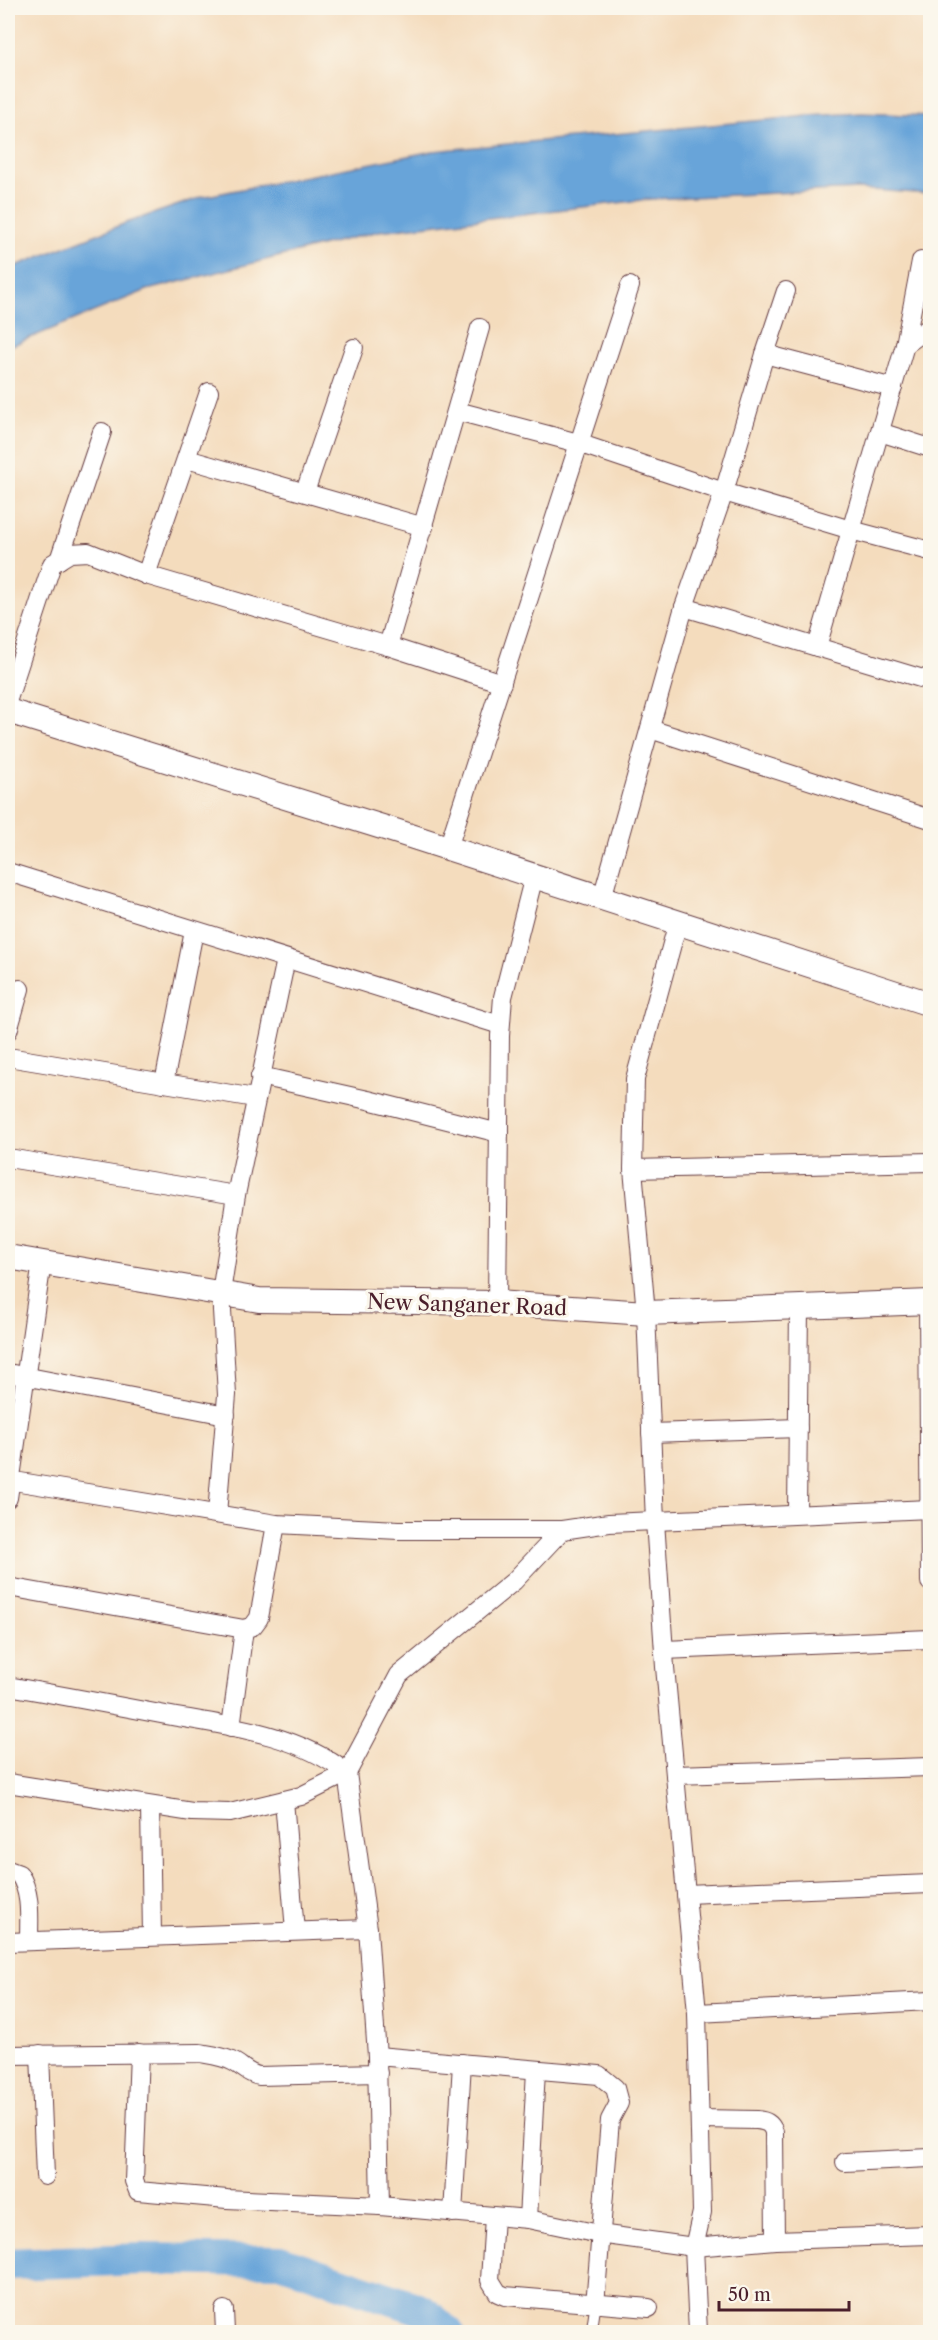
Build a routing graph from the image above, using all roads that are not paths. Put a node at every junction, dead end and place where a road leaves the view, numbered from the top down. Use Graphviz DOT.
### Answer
graph roads {
  1 [pos="921,261"];
  2 [pos="630,286"];
  3 [pos="786,291"];
  4 [pos="930,327"];
  5 [pos="480,328"];
  6 [pos="905,345"];
  7 [pos="354,348"];
  8 [pos="765,354"];
  9 [pos="892,388"];
  10 [pos="209,392"];
  11 [pos="457,411"];
  12 [pos="102,432"];
  13 [pos="880,432"];
  14 [pos="578,443"];
  15 [pos="930,448"];
  16 [pos="187,459"];
  17 [pos="305,492"];
  18 [pos="724,492"];
  19 [pos="424,527"];
  20 [pos="851,530"];
  21 [pos="930,551"];
  22 [pos="59,560"];
  23 [pos="146,575"];
  24 [pos="684,607"];
  25 [pos="388,646"];
  26 [pos="817,647"];
  27 [pos="930,681"];
  28 [pos="502,683"];
  29 [pos="8,699"];
  30 [pos="8,711"];
  31 [pos="650,729"];
  32 [pos="930,819"];
  33 [pos="448,848"];
  34 [pos="8,872"];
  35 [pos="534,876"];
  36 [pos="602,898"];
  37 [pos="678,922"];
  38 [pos="194,931"];
  39 [pos="286,959"];
  40 [pos="20,989"];
  41 [pos="930,1004"];
  42 [pos="500,1025"];
  43 [pos="8,1031"];
  44 [pos="8,1057"];
  45 [pos="260,1076"];
  46 [pos="164,1083"];
  47 [pos="255,1098"];
  48 [pos="499,1133"];
  49 [pos="8,1158"];
  50 [pos="930,1162"];
  51 [pos="633,1169"];
  52 [pos="236,1196"];
  53 [pos="8,1257"];
  54 [pos="42,1262"];
  55 [pos="221,1293"];
  56 [pos="929,1302"];
  57 [pos="497,1303"];
  58 [pos="799,1306"];
  59 [pos="646,1312"];
  60 [pos="8,1373"];
  61 [pos="26,1376"];
  62 [pos="226,1415"];
  63 [pos="798,1428"];
  64 [pos="651,1434"];
  65 [pos="9,1486"];
  66 [pos="930,1509"];
  67 [pos="217,1514"];
  68 [pos="797,1514"];
  69 [pos="655,1521"];
  70 [pos="276,1524"];
  71 [pos="562,1530"];
  72 [pos="930,1582"];
  73 [pos="8,1587"];
  74 [pos="244,1629"];
  75 [pos="930,1639"];
  76 [pos="664,1650"];
  77 [pos="8,1686"];
  78 [pos="231,1727"];
  79 [pos="930,1767"];
  80 [pos="347,1773"];
  81 [pos="675,1775"];
  82 [pos="8,1783"];
  83 [pos="284,1800"];
  84 [pos="150,1806"];
  85 [pos="8,1870"];
  86 [pos="930,1884"];
  87 [pos="686,1894"];
  88 [pos="368,1929"];
  89 [pos="295,1931"];
  90 [pos="152,1936"];
  91 [pos="29,1941"];
  92 [pos="8,1942"];
  93 [pos="930,2001"];
  94 [pos="696,2013"];
  95 [pos="139,2053"];
  96 [pos="40,2054"];
  97 [pos="8,2055"];
  98 [pos="462,2063"];
  99 [pos="378,2065"];
  100 [pos="536,2070"];
  101 [pos="699,2119"];
  102 [pos="930,2158"];
  103 [pos="845,2162"];
  104 [pos="45,2176"];
  105 [pos="380,2206"];
  106 [pos="453,2214"];
  107 [pos="494,2217"];
  108 [pos="528,2219"];
  109 [pos="599,2234"];
  110 [pos="930,2235"];
  111 [pos="775,2240"];
  112 [pos="694,2247"];
  113 [pos="595,2305"];
  114 [pos="649,2308"];
  115 [pos="224,2310"];
  116 [pos="225,2332"];
  117 [pos="591,2332"];
  118 [pos="698,2332"];
  1 -- 6 [label="street"];
  2 -- 14 [label="street"];
  3 -- 8 [label="street"];
  4 -- 6 [label="street"];
  5 -- 11 [label="street"];
  6 -- 9 [label="street"];
  7 -- 17 [label="street"];
  8 -- 9 [label="street"];
  8 -- 18 [label="street"];
  9 -- 13 [label="street"];
  10 -- 16 [label="street"];
  11 -- 14 [label="street"];
  11 -- 19 [label="street"];
  12 -- 22 [label="street"];
  13 -- 15 [label="street"];
  13 -- 20 [label="street"];
  14 -- 18 [label="street"];
  14 -- 28 [label="street"];
  16 -- 17 [label="street"];
  16 -- 23 [label="street"];
  17 -- 19 [label="street"];
  18 -- 20 [label="street"];
  18 -- 24 [label="street"];
  19 -- 25 [label="street"];
  20 -- 21 [label="street"];
  20 -- 26 [label="street"];
  22 -- 23 [label="street"];
  22 -- 29 [label="street"];
  23 -- 25 [label="street"];
  24 -- 26 [label="street"];
  24 -- 31 [label="street"];
  25 -- 28 [label="street"];
  26 -- 27 [label="street"];
  28 -- 33 [label="street"];
  30 -- 33 [label="street"];
  31 -- 32 [label="street"];
  31 -- 36 [label="street"];
  33 -- 35 [label="street"];
  34 -- 38 [label="street"];
  35 -- 36 [label="street"];
  35 -- 42 [label="street"];
  36 -- 37 [label="street"];
  37 -- 41 [label="street"];
  37 -- 51 [label="street"];
  38 -- 39 [label="street"];
  38 -- 46 [label="street"];
  39 -- 42 [label="street"];
  39 -- 45 [label="street"];
  40 -- 43 [label="street"];
  42 -- 48 [label="street"];
  44 -- 46 [label="street"];
  45 -- 47 [label="street"];
  45 -- 48 [label="street"];
  46 -- 47 [label="street"];
  47 -- 52 [label="street"];
  48 -- 57 [label="street"];
  49 -- 52 [label="street"];
  50 -- 51 [label="street"];
  51 -- 59 [label="street"];
  52 -- 55 [label="street"];
  53 -- 54 [label="street, New Sanganer Road"];
  54 -- 55 [label="street, New Sanganer Road"];
  54 -- 61 [label="street"];
  55 -- 57 [label="street, New Sanganer Road"];
  55 -- 62 [label="street"];
  56 -- 58 [label="street, New Sanganer Road"];
  56 -- 66 [label="street"];
  57 -- 59 [label="street, New Sanganer Road"];
  58 -- 59 [label="street, New Sanganer Road"];
  58 -- 63 [label="street"];
  59 -- 64 [label="street"];
  60 -- 61 [label="street"];
  61 -- 62 [label="street"];
  61 -- 65 [label="street"];
  62 -- 67 [label="street"];
  63 -- 64 [label="street"];
  63 -- 68 [label="street"];
  64 -- 69 [label="street"];
  65 -- 67 [label="street"];
  66 -- 68 [label="street"];
  66 -- 72 [label="street"];
  67 -- 70 [label="street"];
  68 -- 69 [label="street"];
  69 -- 71 [label="street"];
  69 -- 76 [label="street"];
  70 -- 71 [label="street"];
  70 -- 74 [label="street"];
  71 -- 80 [label="street"];
  73 -- 74 [label="street"];
  74 -- 78 [label="street"];
  75 -- 76 [label="street"];
  76 -- 81 [label="street"];
  77 -- 78 [label="street"];
  78 -- 80 [label="street"];
  79 -- 81 [label="street"];
  80 -- 83 [label="street"];
  80 -- 88 [label="street"];
  81 -- 87 [label="street"];
  82 -- 84 [label="street"];
  83 -- 84 [label="street"];
  83 -- 89 [label="street"];
  84 -- 90 [label="street"];
  85 -- 91 [label="street"];
  86 -- 87 [label="street"];
  87 -- 94 [label="street"];
  88 -- 89 [label="street"];
  88 -- 99 [label="street"];
  89 -- 90 [label="street"];
  90 -- 91 [label="street"];
  91 -- 92 [label="street"];
  93 -- 94 [label="street"];
  94 -- 101 [label="street"];
  95 -- 96 [label="street"];
  95 -- 99 [label="street"];
  95 -- 105 [label="street"];
  96 -- 97 [label="street"];
  96 -- 104 [label="street"];
  98 -- 99 [label="street"];
  98 -- 100 [label="street"];
  98 -- 106 [label="street"];
  99 -- 105 [label="street"];
  100 -- 108 [label="street"];
  100 -- 109 [label="street"];
  101 -- 111 [label="street"];
  101 -- 112 [label="street"];
  102 -- 103 [label="street"];
  105 -- 106 [label="street"];
  106 -- 107 [label="street"];
  107 -- 108 [label="street"];
  107 -- 113 [label="street"];
  108 -- 109 [label="street"];
  109 -- 112 [label="street"];
  109 -- 113 [label="street"];
  110 -- 111 [label="street"];
  111 -- 112 [label="street"];
  112 -- 118 [label="street"];
  113 -- 114 [label="street"];
  113 -- 117 [label="lane"];
  115 -- 116 [label="street"];
}
